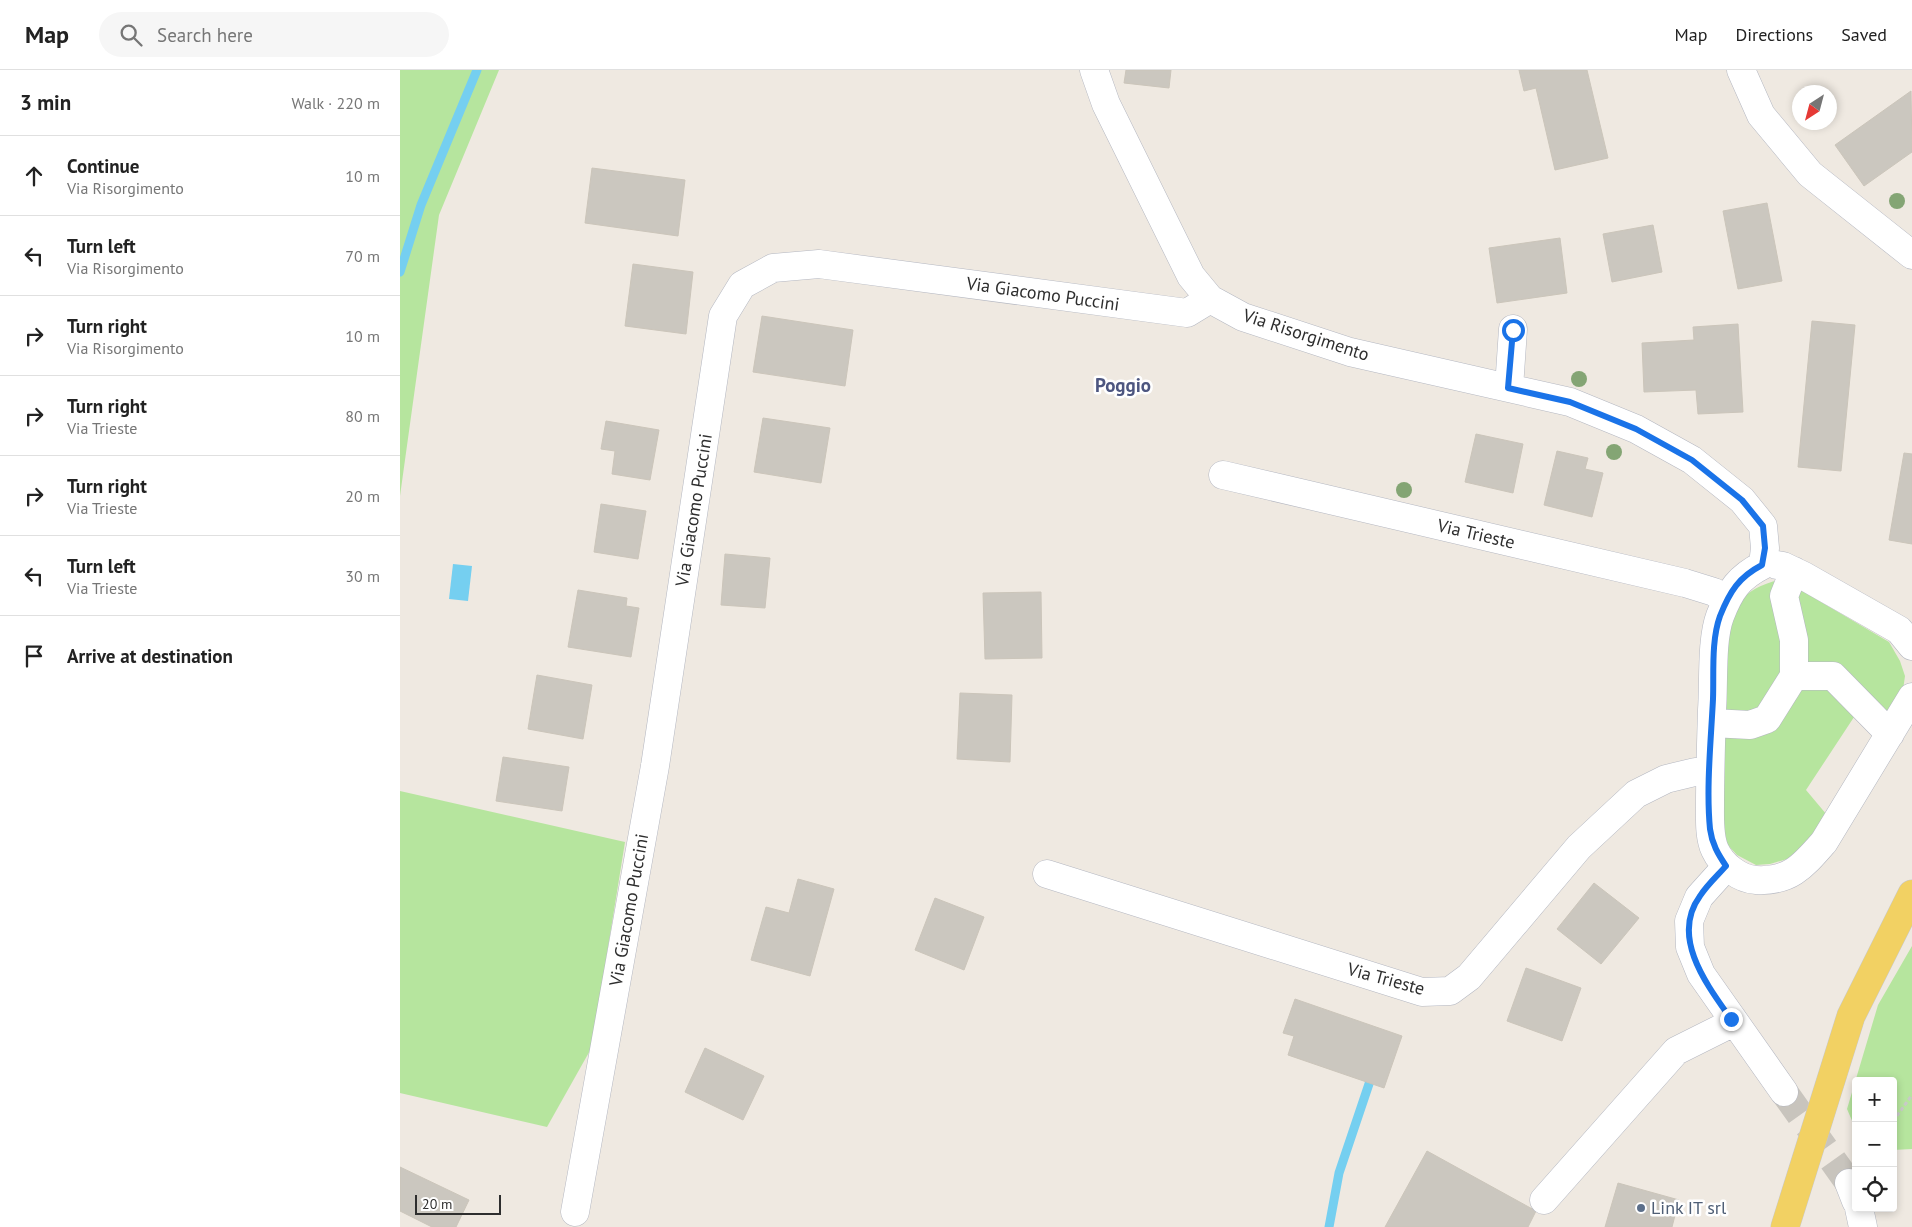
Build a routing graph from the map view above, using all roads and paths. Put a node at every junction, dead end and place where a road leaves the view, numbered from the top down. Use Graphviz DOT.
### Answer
graph roads {
  1 [pos="1094,70"];
  2 [pos="1741,70"];
  3 [pos="1912,255"];
  4 [pos="1210,299"];
  5 [pos="1513,330"];
  6 [pos="1508,388"];
  7 [pos="1222,475"];
  8 [pos="1762,565"];
  9 [pos="1794,571"];
  10 [pos="1727,600"];
  11 [pos="1912,646"];
  12 [pos="1794,676"];
  13 [pos="1912,697"];
  14 [pos="1712,723"];
  15 [pos="1890,734"];
  16 [pos="1710,773"];
  17 [pos="1726,866"];
  18 [pos="1047,874"];
  19 [pos="1912,894"];
  20 [pos="1734,1022"];
  21 [pos="1784,1092"];
  22 [pos="1912,1095"];
  23 [pos="1897,1116"];
  24 [pos="1544,1200"];
  25 [pos="575,1212"];
  26 [pos="1859,1212"];
  27 [pos="1785,1227"];
  28 [pos="1863,1227"];
  1 -- 4 [label="street, Via Risorgimento"];
  2 -- 3 [label="street"];
  4 -- 6 [label="street, Via Risorgimento"];
  4 -- 25 [label="street, Via Giacomo Puccini"];
  5 -- 6 [label="street"];
  6 -- 8 [label="street, Via Risorgimento"];
  7 -- 10 [label="street, Via Trieste"];
  8 -- 9 [label="street"];
  8 -- 10 [label="street"];
  9 -- 11 [label="street"];
  9 -- 12 [label="street"];
  10 -- 14 [label="street"];
  12 -- 14 [label="street"];
  12 -- 15 [label="street"];
  13 -- 15 [label="street"];
  14 -- 16 [label="street"];
  15 -- 17 [label="street"];
  16 -- 17 [label="street"];
  16 -- 18 [label="street, Via Trieste"];
  17 -- 20 [label="street"];
  19 -- 27 [label="main road"];
  20 -- 21 [label="street"];
  20 -- 24 [label="street"];
  22 -- 23 [label="path"];
  26 -- 28 [label="street"];
}
